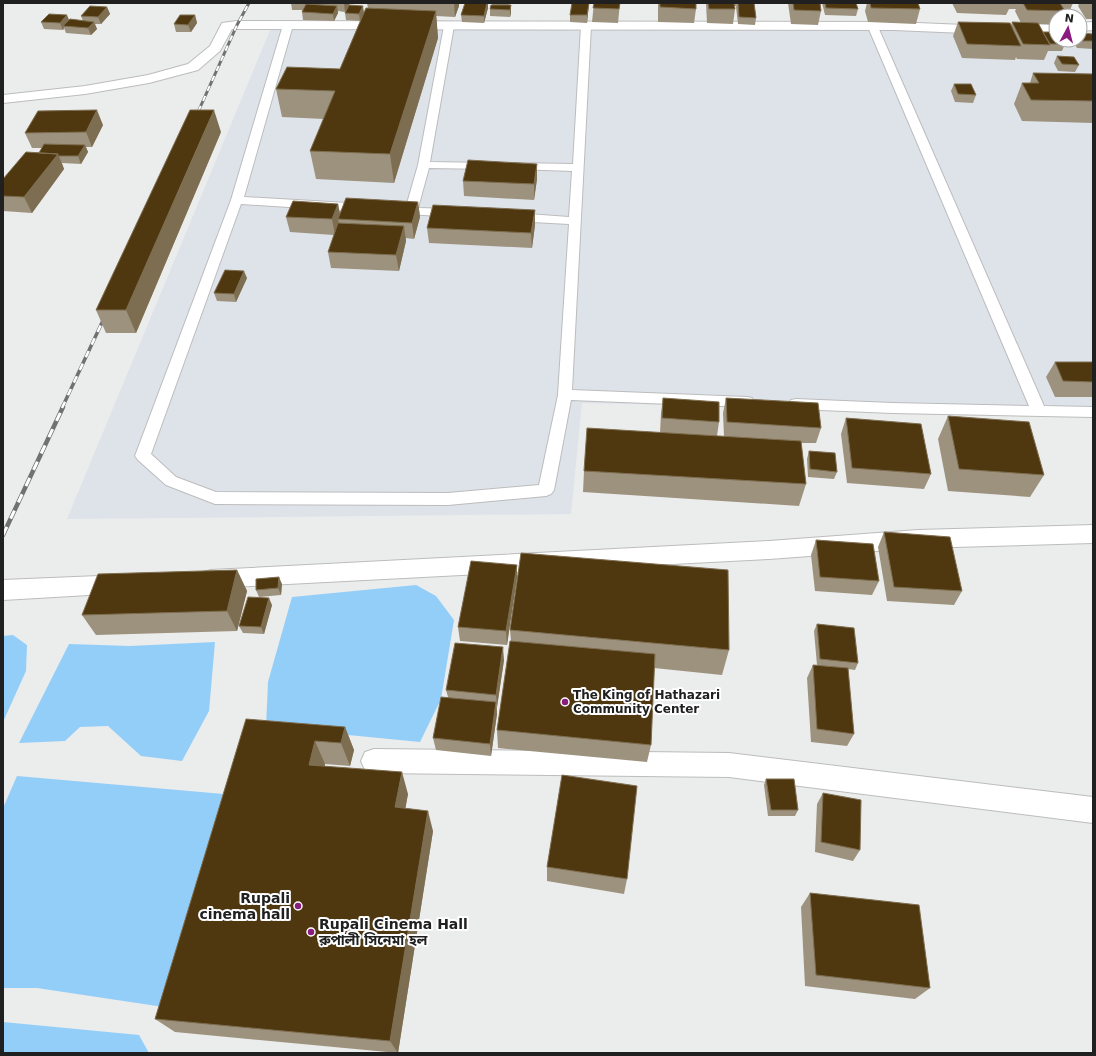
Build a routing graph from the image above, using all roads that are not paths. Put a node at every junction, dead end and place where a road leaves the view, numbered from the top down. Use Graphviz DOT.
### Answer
graph roads {
  1 [pos="288,25"];
  2 [pos="449,26"];
  3 [pos="586,26"];
  4 [pos="873,26"];
  5 [pos="1048,28"];
  6 [pos="3,99"];
  7 [pos="424,165"];
  8 [pos="578,168"];
  9 [pos="237,200"];
  10 [pos="411,211"];
  11 [pos="466,214"];
  12 [pos="505,216"];
  13 [pos="575,221"];
  14 [pos="564,395"];
  15 [pos="760,403"];
  16 [pos="783,404"];
  17 [pos="1039,411"];
  18 [pos="1093,412"];
  19 [pos="1093,534"];
  20 [pos="194,580"];
  21 [pos="146,582"];
  22 [pos="3,590"];
  23 [pos="374,761"];
  24 [pos="1093,810"];
  1 -- 2 [label="street"];
  1 -- 6 [label="street"];
  1 -- 9 [label="lane"];
  2 -- 3 [label="street"];
  2 -- 7 [label="lane"];
  3 -- 4 [label="street"];
  3 -- 8 [label="lane"];
  4 -- 5 [label="street"];
  4 -- 17 [label="lane"];
  7 -- 8 [label="lane"];
  7 -- 10 [label="lane"];
  8 -- 13 [label="lane"];
  9 -- 10 [label="lane"];
  9 -- 14 [label="lane"];
  10 -- 11 [label="lane"];
  12 -- 13 [label="lane"];
  13 -- 14 [label="lane"];
  14 -- 15 [label="lane"];
  16 -- 17 [label="lane"];
  17 -- 18 [label="lane"];
  19 -- 20 [label="street"];
  21 -- 22 [label="street"];
  23 -- 24 [label="street"];
}
